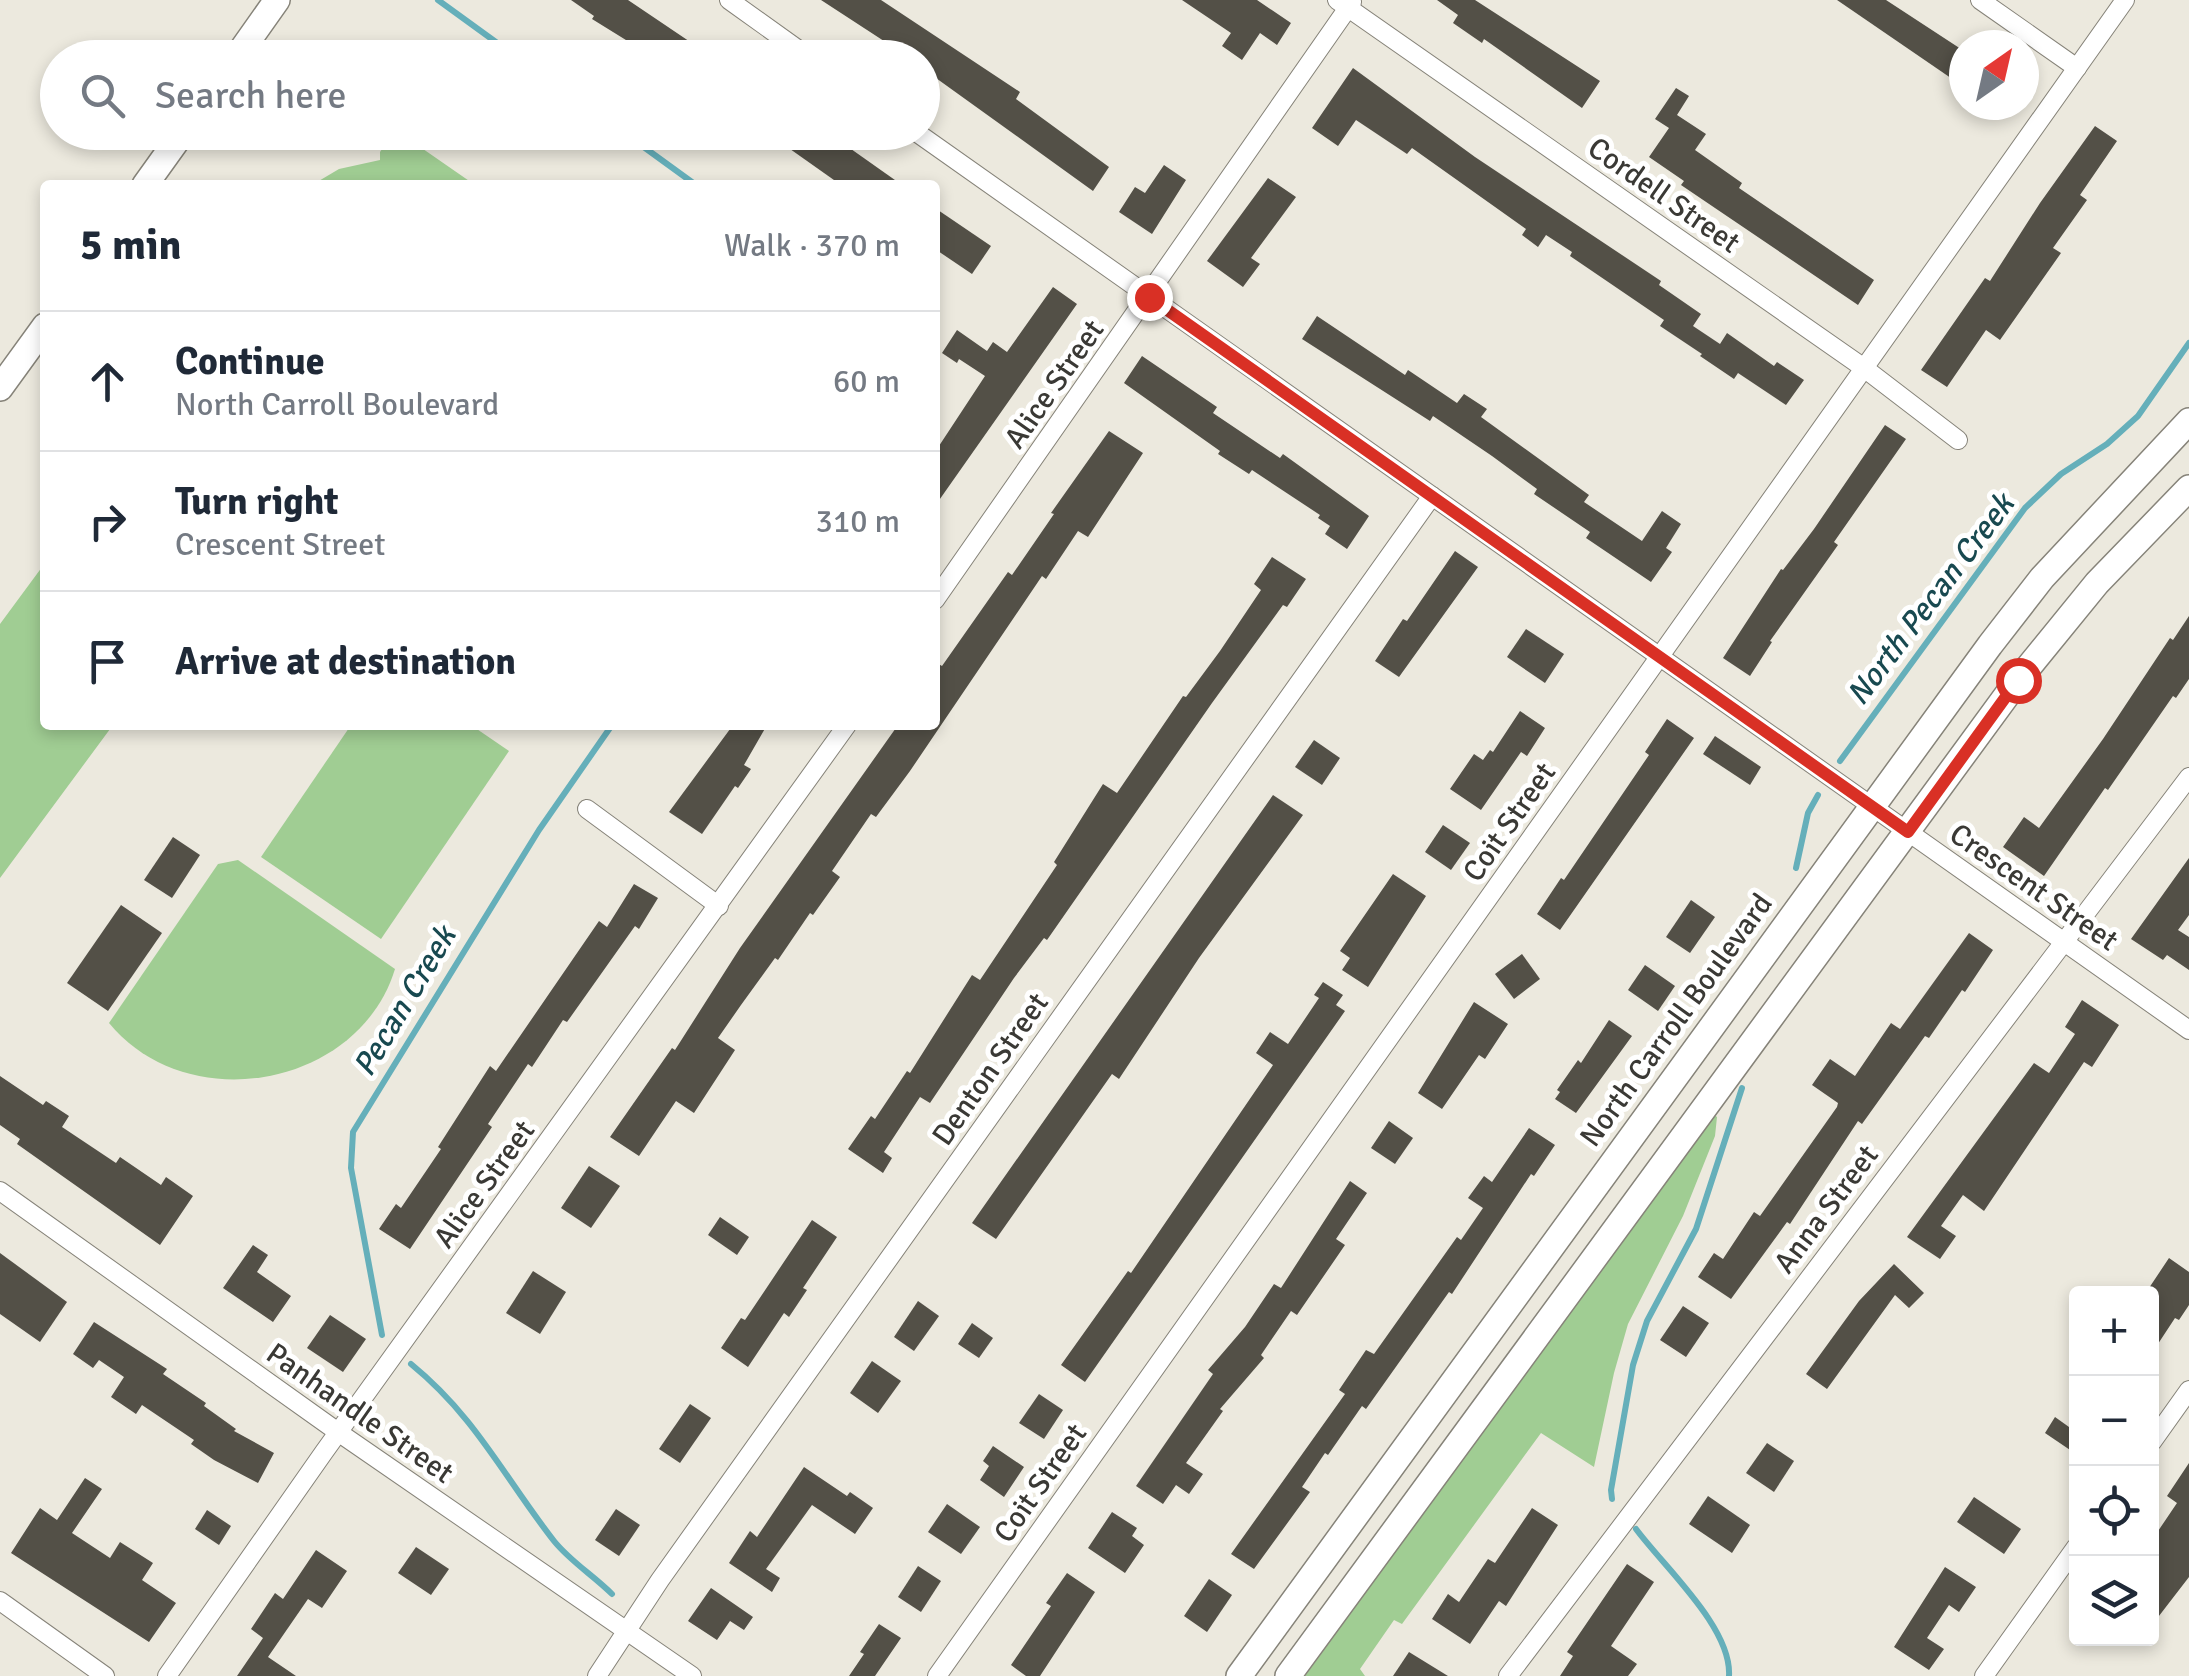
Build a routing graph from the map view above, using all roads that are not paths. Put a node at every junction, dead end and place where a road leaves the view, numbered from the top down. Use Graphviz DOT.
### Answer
graph roads {
  1 [pos="278,0"];
  2 [pos="728,0"];
  3 [pos="1980,0"];
  4 [pos="2125,0"];
  5 [pos="1346,3"];
  6 [pos="249,40"];
  7 [pos="785,40"];
  8 [pos="2077,68"];
  9 [pos="940,149"];
  10 [pos="170,150"];
  11 [pos="149,180"];
  12 [pos="1149,297"];
  13 [pos="40,332"];
  14 [pos="1864,368"];
  15 [pos="4,375"];
  16 [pos="2189,421"];
  17 [pos="1958,440"];
  18 [pos="2189,488"];
  19 [pos="1432,496"];
  20 [pos="940,593"];
  21 [pos="1660,657"];
  22 [pos="843,730"];
  23 [pos="2189,777"];
  24 [pos="1871,806"];
  25 [pos="587,809"];
  26 [pos="1908,832"];
  27 [pos="719,906"];
  28 [pos="2064,942"];
  29 [pos="2189,1030"];
  30 [pos="0,1190"];
  31 [pos="2189,1390"];
  32 [pos="338,1432"];
  33 [pos="2159,1432"];
  34 [pos="2070,1556"];
  35 [pos="0,1602"];
  36 [pos="627,1634"];
  37 [pos="104,1676"];
  38 [pos="167,1676"];
  39 [pos="597,1676"];
  40 [pos="692,1676"];
  41 [pos="936,1676"];
  42 [pos="1238,1676"];
  43 [pos="1288,1676"];
  44 [pos="1508,1676"];
  45 [pos="1984,1676"];
  1 -- 6 [label="main road"];
  2 -- 7 [label="street"];
  3 -- 8 [label="street"];
  4 -- 8 [label="street, Coit Street"];
  5 -- 12 [label="street, Alice Street"];
  5 -- 14 [label="street, Cordell Street"];
  8 -- 14 [label="street, Coit Street"];
  9 -- 12 [label="street, Crescent Street"];
  10 -- 11 [label="main road"];
  12 -- 19 [label="street, Crescent Street"];
  12 -- 20 [label="street, Alice Street"];
  13 -- 15 [label="main road"];
  14 -- 17 [label="street, Cordell Street"];
  14 -- 21 [label="street, Coit Street"];
  16 -- 24 [label="main road, North Carroll Boulevard"];
  18 -- 26 [label="main road"];
  19 -- 21 [label="street, Crescent Street"];
  19 -- 36 [label="street, Denton Street"];
  21 -- 24 [label="street, Crescent Street"];
  21 -- 41 [label="street, Coit Street"];
  22 -- 27 [label="street, Alice Street"];
  23 -- 28 [label="street, Anna Street"];
  24 -- 26 [label="street, Crescent Street"];
  24 -- 42 [label="main road, North Carroll Boulevard"];
  25 -- 27 [label="street"];
  26 -- 28 [label="street, Crescent Street"];
  26 -- 43 [label="main road"];
  27 -- 32 [label="street, Alice Street"];
  28 -- 29 [label="street, Crescent Street"];
  28 -- 44 [label="street, Anna Street"];
  30 -- 32 [label="street, Panhandle Street"];
  31 -- 33 [label="street"];
  32 -- 36 [label="street, Panhandle Street"];
  32 -- 38 [label="street, Alice Street"];
  34 -- 45 [label="street"];
  35 -- 37 [label="street"];
  36 -- 39 [label="street, Denton Street"];
  36 -- 40 [label="street, Panhandle Street"];
}
